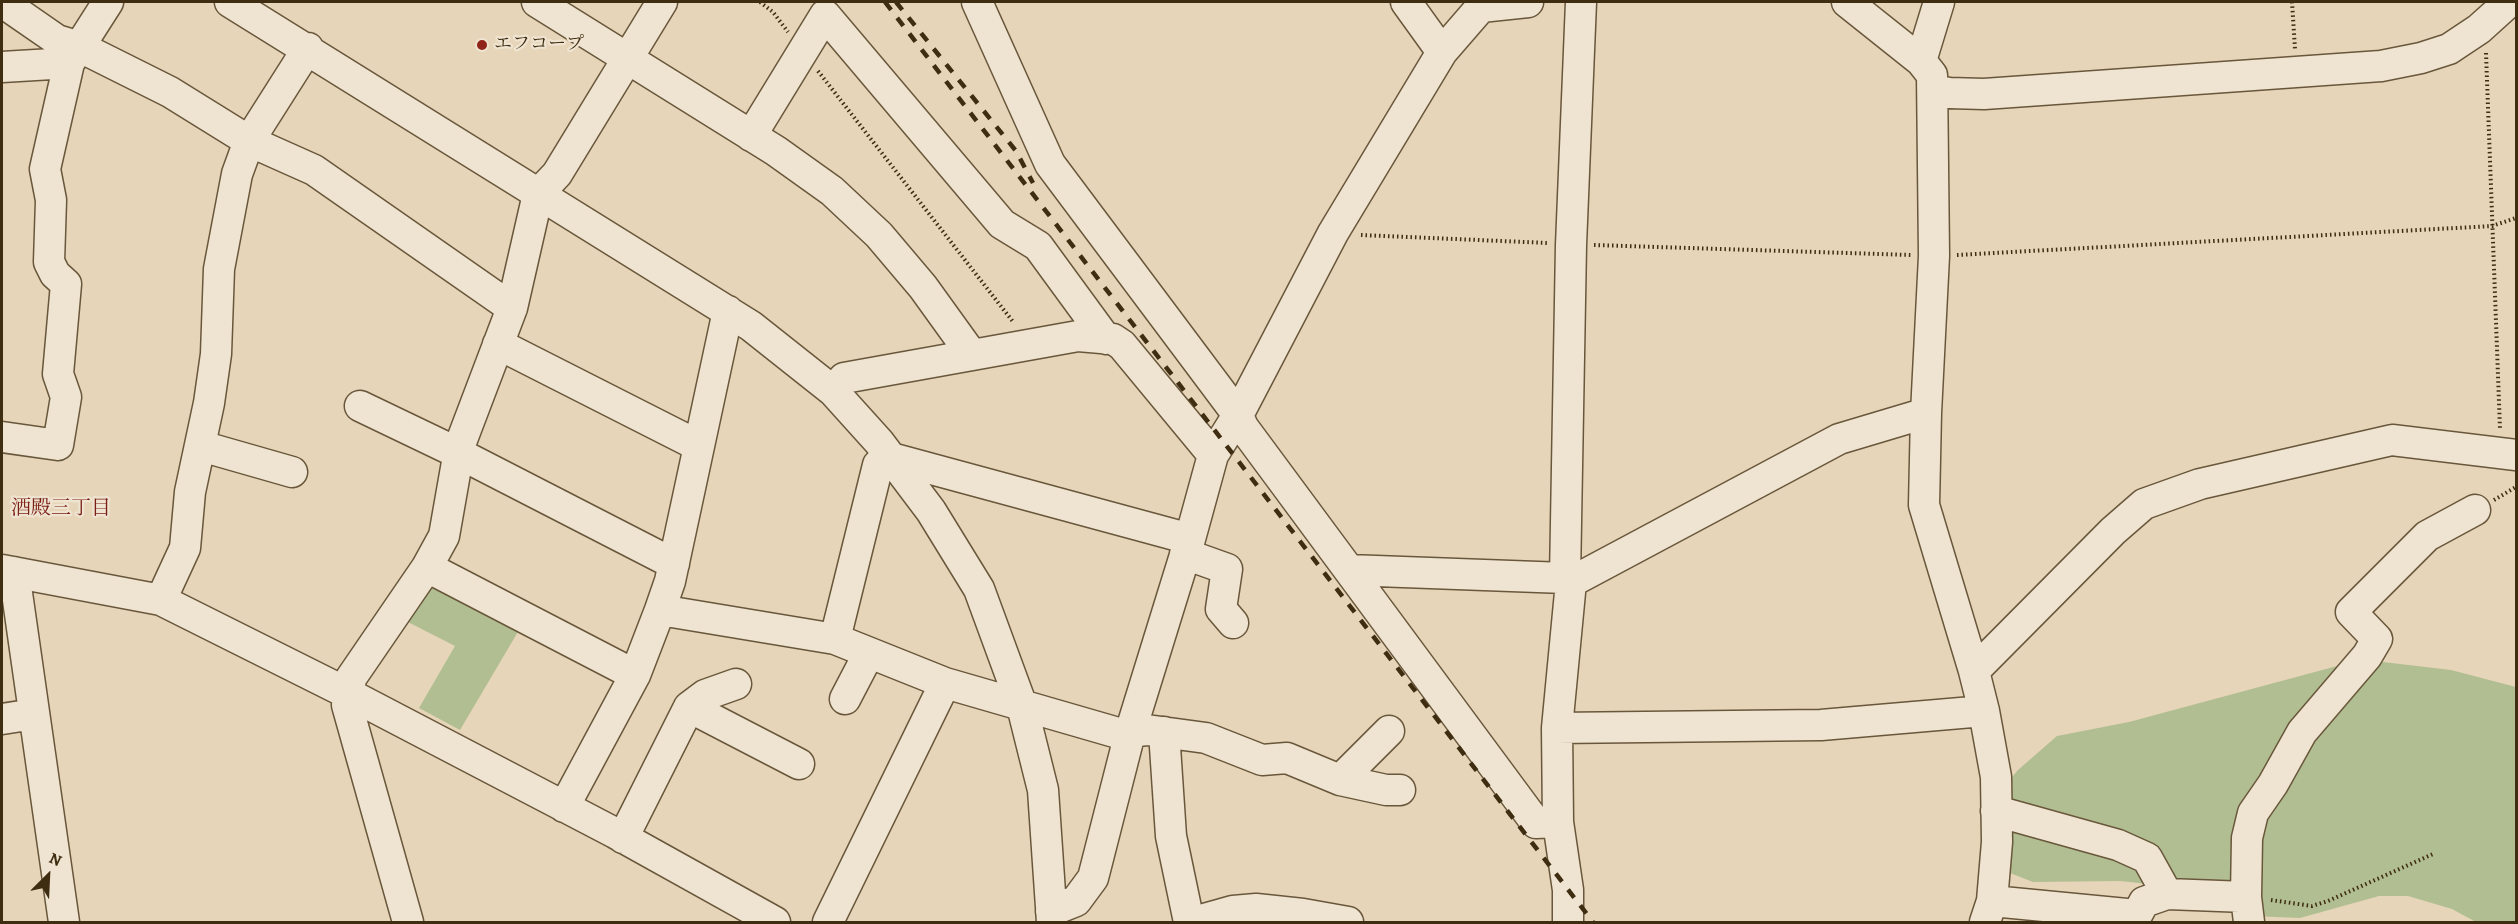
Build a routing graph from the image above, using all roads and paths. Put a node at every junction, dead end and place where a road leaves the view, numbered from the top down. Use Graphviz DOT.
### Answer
graph roads {
  1 [pos="2,2"];
  2 [pos="108,2"];
  3 [pos="230,2"];
  4 [pos="537,2"];
  5 [pos="662,2"];
  6 [pos="760,2"];
  7 [pos="977,2"];
  8 [pos="1406,2"];
  9 [pos="1528,2"];
  10 [pos="1581,2"];
  11 [pos="1847,2"];
  12 [pos="1939,2"];
  13 [pos="2292,2"];
  14 [pos="2509,2"];
  15 [pos="1481,4"];
  16 [pos="2479,29"];
  17 [pos="795,41"];
  18 [pos="308,48"];
  19 [pos="1442,52"];
  20 [pos="74,55"];
  21 [pos="627,58"];
  22 [pos="1921,62"];
  23 [pos="2,67"];
  24 [pos="817,69"];
  25 [pos="2296,72"];
  26 [pos="1933,90"];
  27 [pos="752,136"];
  28 [pos="249,141"];
  29 [pos="538,194"];
  30 [pos="2517,218"];
  31 [pos="2492,226"];
  32 [pos="1333,233"];
  33 [pos="1571,244"];
  34 [pos="1934,256"];
  35 [pos="512,308"];
  36 [pos="728,311"];
  37 [pos="1106,339"];
  38 [pos="498,344"];
  39 [pos="1030,344"];
  40 [pos="972,355"];
  41 [pos="833,391"];
  42 [pos="360,406"];
  43 [pos="1926,413"];
  44 [pos="1238,415"];
  45 [pos="2,437"];
  46 [pos="201,446"];
  47 [pos="699,446"];
  48 [pos="458,453"];
  49 [pos="2509,454"];
  50 [pos="1213,455"];
  51 [pos="891,458"];
  52 [pos="292,472"];
  53 [pos="2475,510"];
  54 [pos="1188,546"];
  55 [pos="674,564"];
  56 [pos="427,567"];
  57 [pos="1348,570"];
  58 [pos="8,571"];
  59 [pos="1568,580"];
  60 [pos="161,600"];
  61 [pos="660,610"];
  62 [pos="1233,623"];
  63 [pos="835,639"];
  64 [pos="869,653"];
  65 [pos="1974,670"];
  66 [pos="635,675"];
  67 [pos="945,683"];
  68 [pos="736,684"];
  69 [pos="348,694"];
  70 [pos="845,699"];
  71 [pos="1022,706"];
  72 [pos="689,707"];
  73 [pos="1984,711"];
  74 [pos="34,714"];
  75 [pos="2,719"];
  76 [pos="1557,728"];
  77 [pos="1389,731"];
  78 [pos="1164,732"];
  79 [pos="1130,733"];
  80 [pos="799,764"];
  81 [pos="1340,780"];
  82 [pos="1400,790"];
  83 [pos="564,807"];
  84 [pos="1996,811"];
  85 [pos="1558,822"];
  86 [pos="623,838"];
  87 [pos="2433,854"];
  88 [pos="2167,894"];
  89 [pos="2248,910"];
  90 [pos="1988,912"];
  91 [pos="1051,917"];
  92 [pos="1573,917"];
  93 [pos="64,922"];
  94 [pos="408,922"];
  95 [pos="775,922"];
  96 [pos="828,922"];
  97 [pos="1192,922"];
  98 [pos="1348,922"];
  1 -- 20 [label="street"];
  2 -- 20 [label="street"];
  3 -- 18 [label="street"];
  4 -- 21 [label="street"];
  5 -- 21 [label="street"];
  6 -- 17 [label="path"];
  7 -- 44 [label="street"];
  8 -- 19 [label="street"];
  9 -- 15 [label="street"];
  10 -- 33 [label="street"];
  11 -- 22 [label="street"];
  12 -- 22 [label="street"];
  13 -- 25 [label="path"];
  14 -- 16 [label="street"];
  15 -- 19 [label="street"];
  16 -- 25 [label="street"];
  16 -- 31 [label="path"];
  18 -- 28 [label="street"];
  18 -- 29 [label="street"];
  19 -- 32 [label="street"];
  20 -- 23 [label="street"];
  20 -- 28 [label="street"];
  20 -- 45 [label="street"];
  21 -- 27 [label="street"];
  21 -- 29 [label="street"];
  22 -- 26 [label="street"];
  24 -- 39 [label="path"];
  25 -- 26 [label="street"];
  26 -- 34 [label="street"];
  27 -- 37 [label="street"];
  27 -- 40 [label="street"];
  28 -- 35 [label="street"];
  28 -- 46 [label="street"];
  29 -- 35 [label="street"];
  29 -- 36 [label="street"];
  30 -- 31 [label="path"];
  31 -- 34 [label="path"];
  31 -- 49 [label="path"];
  32 -- 33 [label="path"];
  32 -- 44 [label="street"];
  33 -- 34 [label="path"];
  33 -- 59 [label="street"];
  34 -- 43 [label="street"];
  35 -- 38 [label="street"];
  36 -- 41 [label="street"];
  36 -- 47 [label="street"];
  37 -- 39 [label="street"];
  37 -- 50 [label="street"];
  38 -- 47 [label="street"];
  38 -- 48 [label="street"];
  39 -- 40 [label="street"];
  40 -- 41 [label="street"];
  41 -- 51 [label="street"];
  42 -- 48 [label="street"];
  43 -- 59 [label="street"];
  43 -- 65 [label="street"];
  44 -- 50 [label="street"];
  44 -- 57 [label="street"];
  46 -- 52 [label="street"];
  46 -- 60 [label="street"];
  47 -- 55 [label="street"];
  48 -- 55 [label="street"];
  48 -- 56 [label="street"];
  49 -- 65 [label="street"];
  50 -- 54 [label="street"];
  51 -- 54 [label="street"];
  51 -- 63 [label="street"];
  51 -- 71 [label="street"];
  53 -- 89 [label="street"];
  54 -- 62 [label="street"];
  54 -- 79 [label="street"];
  55 -- 61 [label="street"];
  56 -- 66 [label="street"];
  56 -- 69 [label="street"];
  57 -- 59 [label="street"];
  57 -- 85 [label="street"];
  58 -- 60 [label="street"];
  58 -- 74 [label="street"];
  59 -- 76 [label="street"];
  60 -- 69 [label="street"];
  61 -- 63 [label="street"];
  61 -- 66 [label="street"];
  63 -- 64 [label="street"];
  64 -- 67 [label="street"];
  64 -- 70 [label="street"];
  65 -- 73 [label="street"];
  66 -- 83 [label="street"];
  67 -- 71 [label="street"];
  67 -- 96 [label="street"];
  68 -- 72 [label="street"];
  69 -- 83 [label="street"];
  69 -- 94 [label="street"];
  71 -- 79 [label="street"];
  71 -- 91 [label="street"];
  72 -- 80 [label="street"];
  72 -- 86 [label="street"];
  73 -- 76 [label="street"];
  73 -- 84 [label="street"];
  74 -- 75 [label="street"];
  74 -- 93 [label="street"];
  76 -- 85 [label="street"];
  77 -- 81 [label="street"];
  78 -- 79 [label="street"];
  78 -- 81 [label="street"];
  78 -- 97 [label="street"];
  79 -- 91 [label="street"];
  81 -- 82 [label="street"];
  83 -- 86 [label="street"];
  84 -- 88 [label="street"];
  84 -- 90 [label="street"];
  85 -- 92 [label="street"];
  86 -- 95 [label="street"];
  87 -- 89 [label="path"];
  88 -- 89 [label="street"];
  88 -- 90 [label="street"];
  97 -- 98 [label="street"];
}
